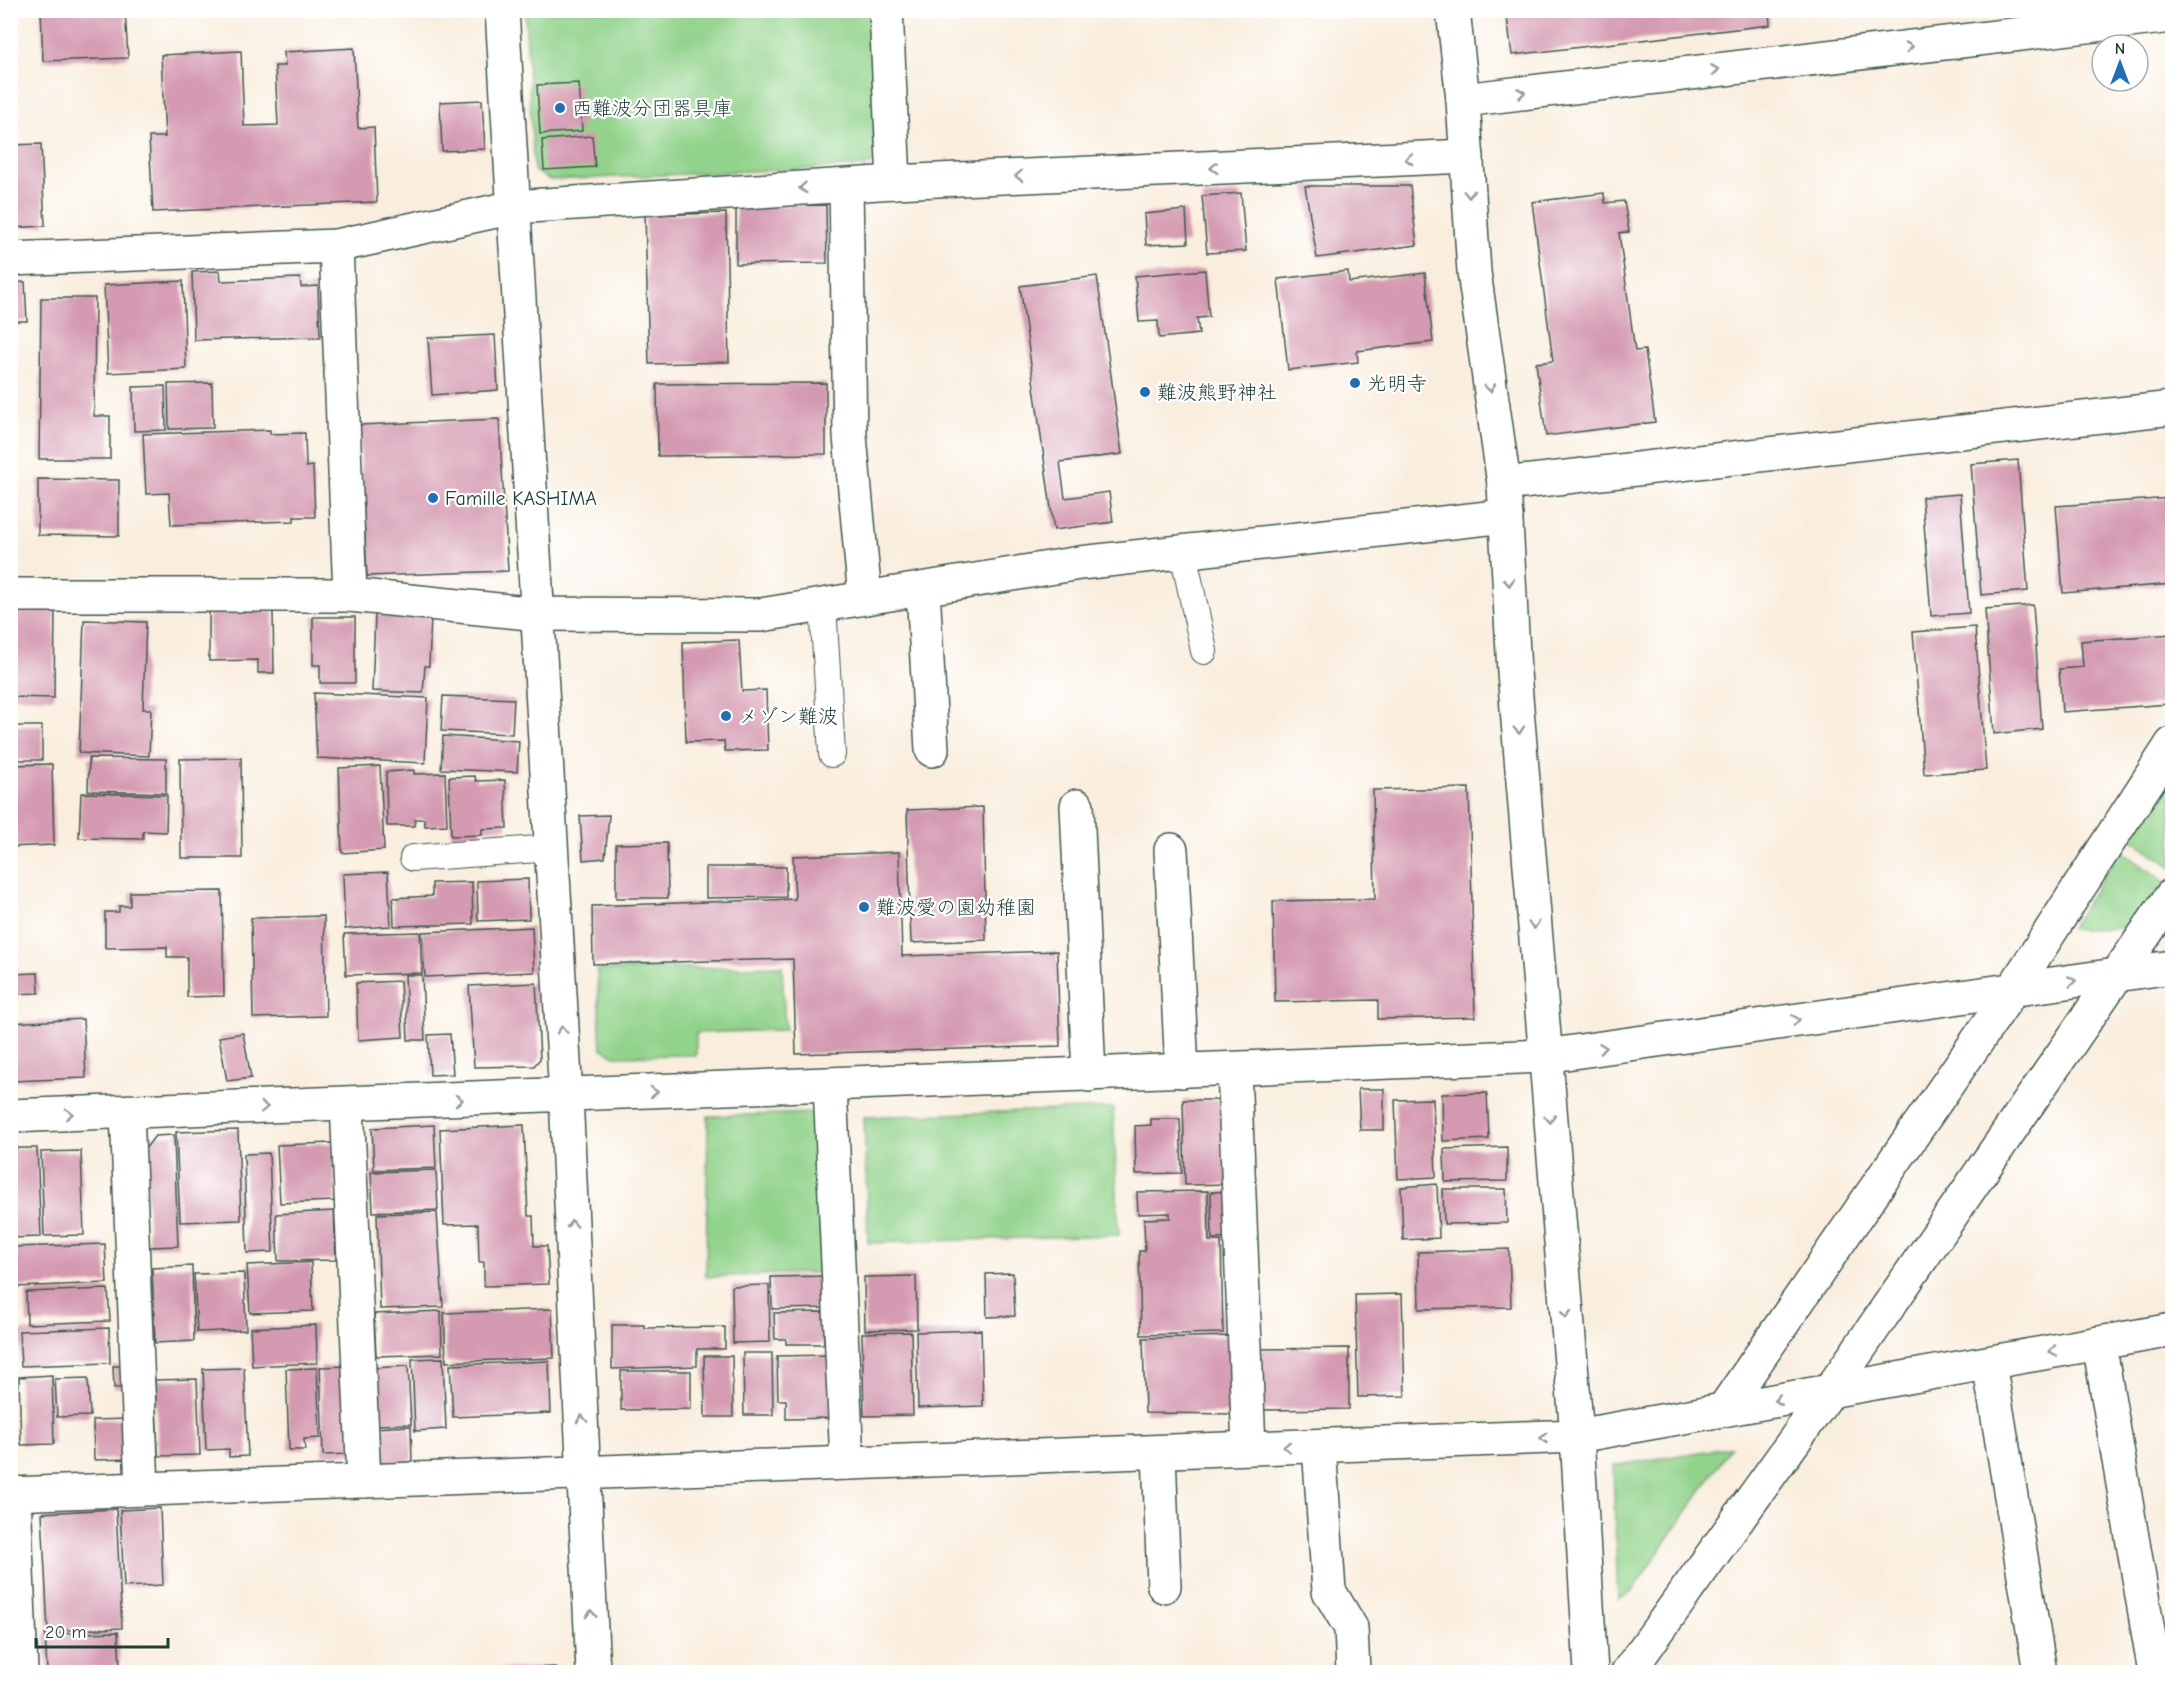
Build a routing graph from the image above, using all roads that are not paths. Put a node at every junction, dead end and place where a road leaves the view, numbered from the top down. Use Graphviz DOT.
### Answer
graph roads {
  1 [pos="502,10"];
  2 [pos="894,10"];
  3 [pos="1453,10"];
  4 [pos="886,11"];
  5 [pos="2172,16"];
  6 [pos="1463,100"];
  7 [pos="1467,156"];
  8 [pos="894,182"];
  9 [pos="846,186"];
  10 [pos="514,207"];
  11 [pos="336,246"];
  12 [pos="10,259"];
  13 [pos="2172,408"];
  14 [pos="1505,500"];
  15 [pos="1183,552"];
  16 [pos="923,589"];
  17 [pos="10,595"];
  18 [pos="350,595"];
  19 [pos="865,598"];
  20 [pos="823,605"];
  21 [pos="538,614"];
  22 [pos="1204,651"];
  23 [pos="2172,744"];
  24 [pos="932,750"];
  25 [pos="832,754"];
  26 [pos="1077,806"];
  27 [pos="552,848"];
  28 [pos="1171,850"];
  29 [pos="413,858"];
  30 [pos="2172,894"];
  31 [pos="2172,967"];
  32 [pos="2120,974"];
  33 [pos="2013,989"];
  34 [pos="1545,1056"];
  35 [pos="1234,1069"];
  36 [pos="1182,1071"];
  37 [pos="1089,1075"];
  38 [pos="830,1085"];
  39 [pos="566,1096"];
  40 [pos="347,1104"];
  41 [pos="127,1112"];
  42 [pos="10,1116"];
  43 [pos="2172,1330"];
  44 [pos="2099,1343"];
  45 [pos="1989,1363"];
  46 [pos="1830,1391"];
  47 [pos="1723,1410"];
  48 [pos="1577,1436"];
  49 [pos="1318,1446"];
  50 [pos="1249,1448"];
  51 [pos="1159,1452"];
  52 [pos="847,1463"];
  53 [pos="585,1473"];
  54 [pos="364,1481"];
  55 [pos="142,1489"];
  56 [pos="12,1493"];
  57 [pos="1164,1586"];
  58 [pos="21,1672"];
  59 [pos="593,1672"];
  60 [pos="1353,1672"];
  61 [pos="1591,1672"];
  62 [pos="1628,1672"];
  63 [pos="2040,1672"];
  64 [pos="2155,1672"];
  1 -- 10 [label="street"];
  2 -- 4 [label="street"];
  3 -- 6 [label="street"];
  4 -- 8 [label="street"];
  6 -- 5 [label="street, one-way"];
  6 -- 7 [label="street"];
  7 -- 8 [label="street, one-way"];
  7 -- 14 [label="street, one-way"];
  8 -- 9 [label="street"];
  9 -- 10 [label="street, one-way"];
  9 -- 19 [label="street"];
  10 -- 11 [label="street"];
  10 -- 21 [label="street"];
  11 -- 12 [label="street"];
  11 -- 18 [label="street"];
  13 -- 14 [label="street"];
  14 -- 15 [label="street"];
  14 -- 34 [label="street, one-way"];
  15 -- 16 [label="street"];
  15 -- 22 [label="lane"];
  16 -- 19 [label="street"];
  16 -- 24 [label="street"];
  17 -- 18 [label="street"];
  18 -- 21 [label="street"];
  19 -- 20 [label="street"];
  20 -- 21 [label="street"];
  20 -- 25 [label="lane"];
  21 -- 27 [label="street"];
  23 -- 33 [label="street"];
  26 -- 37 [label="street"];
  27 -- 29 [label="lane"];
  39 -- 27 [label="street, one-way"];
  28 -- 36 [label="street"];
  30 -- 32 [label="street"];
  31 -- 32 [label="street"];
  33 -- 32 [label="street, one-way"];
  32 -- 46 [label="street"];
  34 -- 33 [label="street, one-way"];
  33 -- 47 [label="street"];
  34 -- 35 [label="street"];
  34 -- 48 [label="street, one-way"];
  35 -- 36 [label="street"];
  35 -- 50 [label="street"];
  36 -- 37 [label="street"];
  37 -- 38 [label="street"];
  39 -- 38 [label="street, one-way"];
  38 -- 52 [label="street"];
  40 -- 39 [label="street, one-way"];
  53 -- 39 [label="street, one-way"];
  41 -- 40 [label="street, one-way"];
  40 -- 54 [label="street"];
  42 -- 41 [label="street, one-way"];
  41 -- 55 [label="street"];
  43 -- 44 [label="street"];
  44 -- 45 [label="street, one-way"];
  44 -- 64 [label="street"];
  45 -- 46 [label="street"];
  45 -- 63 [label="street"];
  46 -- 47 [label="street, one-way"];
  46 -- 62 [label="street"];
  47 -- 48 [label="street"];
  48 -- 49 [label="street, one-way"];
  48 -- 61 [label="street"];
  49 -- 50 [label="street, one-way"];
  49 -- 60 [label="street"];
  50 -- 51 [label="street"];
  51 -- 52 [label="street"];
  51 -- 57 [label="street"];
  52 -- 53 [label="street"];
  53 -- 54 [label="street"];
  59 -- 53 [label="street, one-way"];
  54 -- 55 [label="street"];
  55 -- 56 [label="street"];
  56 -- 58 [label="street"];
}
